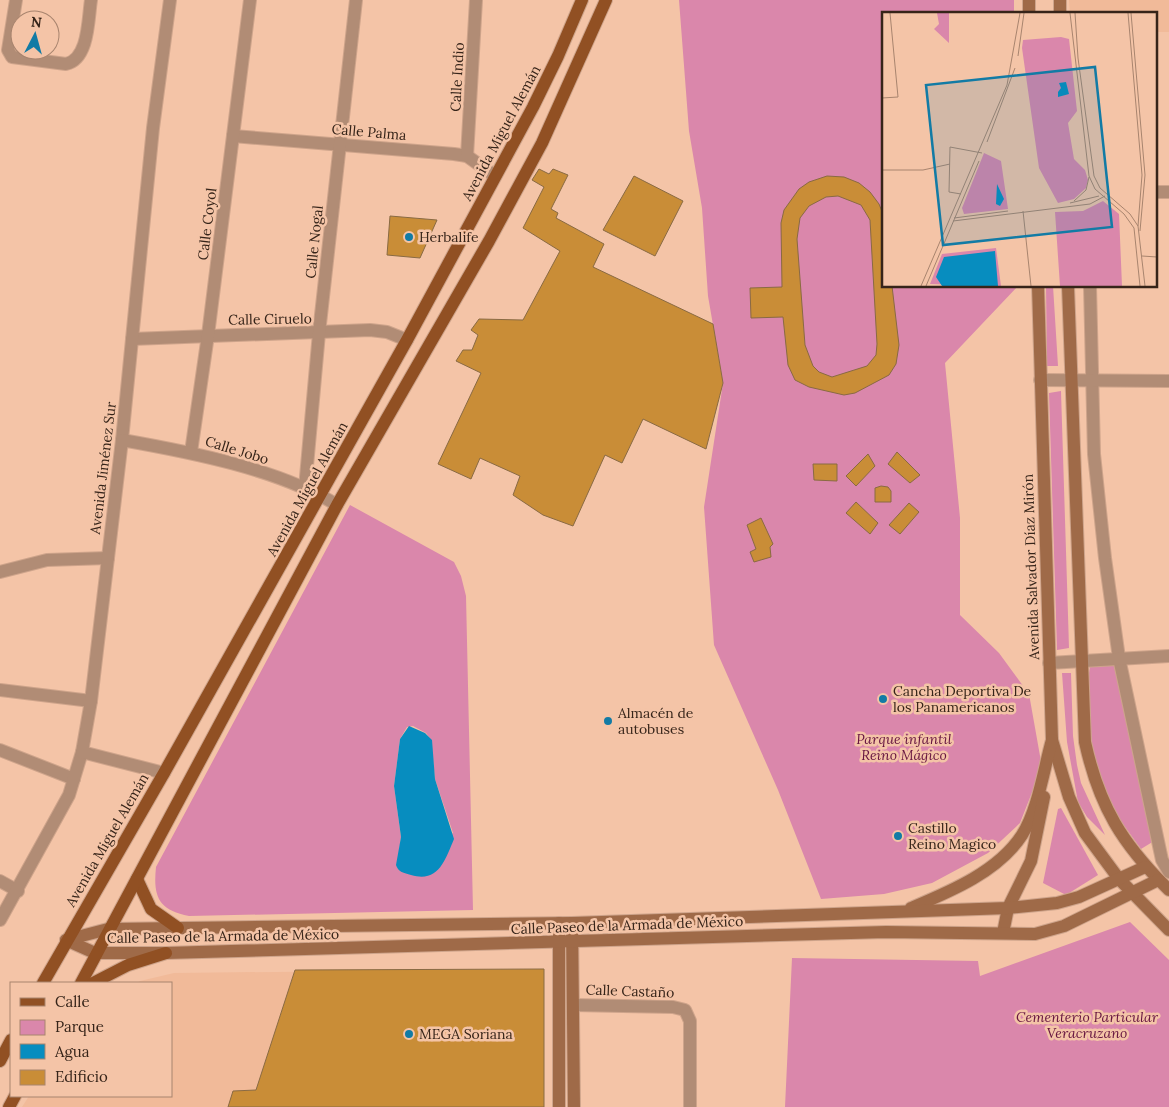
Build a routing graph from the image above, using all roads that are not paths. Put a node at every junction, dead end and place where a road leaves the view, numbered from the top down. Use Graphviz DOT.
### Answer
graph roads {
  1 [pos="16,0"];
  2 [pos="91,0"];
  3 [pos="170,0"];
  4 [pos="250,0"];
  5 [pos="356,0"];
  6 [pos="476,0"];
  7 [pos="582,0"];
  8 [pos="606,0"];
  9 [pos="233,136"];
  10 [pos="340,145"];
  11 [pos="467,156"];
  12 [pos="495,176"];
  13 [pos="1156,192"];
  14 [pos="1169,192"];
  15 [pos="1038,288"];
  16 [pos="1068,288"];
  17 [pos="1090,288"];
  18 [pos="319,333"];
  19 [pos="208,335"];
  20 [pos="132,339"];
  21 [pos="407,340"];
  22 [pos="1040,380"];
  23 [pos="1071,380"];
  24 [pos="1091,380"];
  25 [pos="1169,381"];
  26 [pos="122,440"];
  27 [pos="191,452"];
  28 [pos="305,488"];
  29 [pos="321,495"];
  30 [pos="337,505"];
  31 [pos="108,558"];
  32 [pos="0,572"];
  33 [pos="1169,656"];
  34 [pos="1119,658"];
  35 [pos="1080,662"];
  36 [pos="1049,663"];
  37 [pos="0,690"];
  38 [pos="91,701"];
  39 [pos="1052,740"];
  40 [pos="0,751"];
  41 [pos="82,752"];
  42 [pos="1044,770"];
  43 [pos="164,773"];
  44 [pos="74,779"];
  45 [pos="1165,860"];
  46 [pos="1145,867"];
  47 [pos="1165,875"];
  48 [pos="137,879"];
  49 [pos="1119,879"];
  50 [pos="0,881"];
  51 [pos="1169,890"];
  52 [pos="18,891"];
  53 [pos="1132,894"];
  54 [pos="1008,908"];
  55 [pos="904,911"];
  56 [pos="0,920"];
  57 [pos="566,923"];
  58 [pos="479,924"];
  59 [pos="403,925"];
  60 [pos="178,928"];
  61 [pos="108,929"];
  62 [pos="1169,930"];
  63 [pos="1003,933"];
  64 [pos="66,940"];
  65 [pos="566,943"];
  66 [pos="480,945"];
  67 [pos="404,947"];
  68 [pos="95,953"];
  69 [pos="166,953"];
  70 [pos="43,982"];
  71 [pos="81,982"];
  72 [pos="95,982"];
  73 [pos="573,1004"];
  74 [pos="10,1042"];
  75 [pos="0,1061"];
  76 [pos="559,1107"];
  77 [pos="574,1107"];
  78 [pos="690,1107"];
  1 -- 2 [label="street"];
  3 -- 20 [label="street, Avenida Jiménez Sur"];
  4 -- 9 [label="street, Calle Coyol"];
  5 -- 10 [label="street, Calle Nogal"];
  6 -- 11 [label="street, Calle Indio"];
  7 -- 12 [label="main road, Avenida Miguel Alemán"];
  8 -- 30 [label="main road"];
  9 -- 10 [label="street, Calle Palma"];
  9 -- 19 [label="street, Calle Coyol"];
  10 -- 11 [label="street, Calle Palma"];
  10 -- 18 [label="street, Calle Nogal"];
  11 -- 12 [label="street"];
  12 -- 21 [label="main road, Avenida Miguel Alemán"];
  13 -- 14 [label="street"];
  15 -- 22 [label="main road, Avenida Salvador Díaz Mirón"];
  16 -- 23 [label="main road"];
  17 -- 24 [label="street"];
  18 -- 19 [label="street, Calle Ciruelo"];
  18 -- 21 [label="street, Calle Ciruelo"];
  18 -- 28 [label="street, Calle Nogal"];
  19 -- 20 [label="street, Calle Ciruelo"];
  19 -- 27 [label="street, Calle Coyol"];
  20 -- 26 [label="street, Avenida Jiménez Sur"];
  21 -- 29 [label="main road, Avenida Miguel Alemán"];
  22 -- 23 [label="street"];
  22 -- 36 [label="main road, Avenida Salvador Díaz Mirón"];
  23 -- 24 [label="street"];
  23 -- 35 [label="main road"];
  24 -- 25 [label="street"];
  24 -- 34 [label="street"];
  26 -- 27 [label="street, Calle Jobo"];
  26 -- 31 [label="street, Avenida Jiménez Sur"];
  27 -- 28 [label="street, Calle Jobo"];
  28 -- 29 [label="street, Calle Jobo"];
  29 -- 30 [label="street, Calle Jobo"];
  29 -- 43 [label="main road, Avenida Miguel Alemán"];
  30 -- 48 [label="main road"];
  31 -- 32 [label="street"];
  31 -- 38 [label="street, Avenida Jiménez Sur"];
  33 -- 34 [label="street"];
  34 -- 35 [label="street"];
  34 -- 45 [label="street"];
  35 -- 36 [label="street"];
  35 -- 46 [label="main road"];
  36 -- 39 [label="main road, Avenida Salvador Díaz Mirón"];
  37 -- 38 [label="street"];
  38 -- 41 [label="street, Avenida Jiménez Sur"];
  39 -- 42 [label="main road"];
  39 -- 49 [label="main road, Avenida Salvador Díaz Mirón"];
  40 -- 44 [label="street"];
  41 -- 43 [label="street"];
  41 -- 44 [label="street, Avenida Jiménez Sur"];
  42 -- 54 [label="main road"];
  42 -- 55 [label="main road"];
  43 -- 64 [label="main road, Avenida Miguel Alemán"];
  44 -- 52 [label="street, Avenida Jiménez Sur"];
  45 -- 46 [label="street"];
  45 -- 47 [label="street"];
  46 -- 47 [label="main road"];
  46 -- 49 [label="main road, Calle Paseo de la Armada de México"];
  47 -- 51 [label="main road"];
  47 -- 53 [label="main road, Calle Paseo de la Armada de México"];
  48 -- 60 [label="main road"];
  48 -- 61 [label="main road"];
  49 -- 53 [label="main road, Avenida Salvador Díaz Mirón"];
  49 -- 54 [label="main road, Calle Paseo de la Armada de México"];
  50 -- 52 [label="street"];
  52 -- 56 [label="street, Avenida Jiménez Sur"];
  53 -- 62 [label="main road, Avenida Salvador Díaz Mirón"];
  53 -- 63 [label="main road, Calle Paseo de la Armada de México"];
  54 -- 55 [label="main road, Calle Paseo de la Armada de México"];
  54 -- 63 [label="main road"];
  55 -- 57 [label="main road, Calle Paseo de la Armada de México"];
  57 -- 58 [label="main road, Calle Paseo de la Armada de México"];
  57 -- 65 [label="main road"];
  58 -- 59 [label="main road, Calle Paseo de la Armada de México"];
  58 -- 66 [label="main road"];
  59 -- 60 [label="main road, Calle Paseo de la Armada de México"];
  59 -- 67 [label="main road"];
  60 -- 61 [label="main road, Calle Paseo de la Armada de México"];
  61 -- 64 [label="main road, Calle Paseo de la Armada de México"];
  61 -- 68 [label="main road"];
  63 -- 65 [label="main road, Calle Paseo de la Armada de México"];
  64 -- 68 [label="main road, Calle Paseo de la Armada de México"];
  64 -- 70 [label="main road, Avenida Miguel Alemán"];
  65 -- 66 [label="main road, Calle Paseo de la Armada de México"];
  65 -- 73 [label="main road"];
  65 -- 76 [label="main road"];
  66 -- 67 [label="main road, Calle Paseo de la Armada de México"];
  67 -- 69 [label="main road, Calle Paseo de la Armada de México"];
  68 -- 69 [label="main road, Calle Paseo de la Armada de México"];
  68 -- 71 [label="main road"];
  69 -- 72 [label="main road"];
  73 -- 77 [label="main road"];
  73 -- 78 [label="street, Calle Castaño"];
  74 -- 75 [label="main road"];
}
